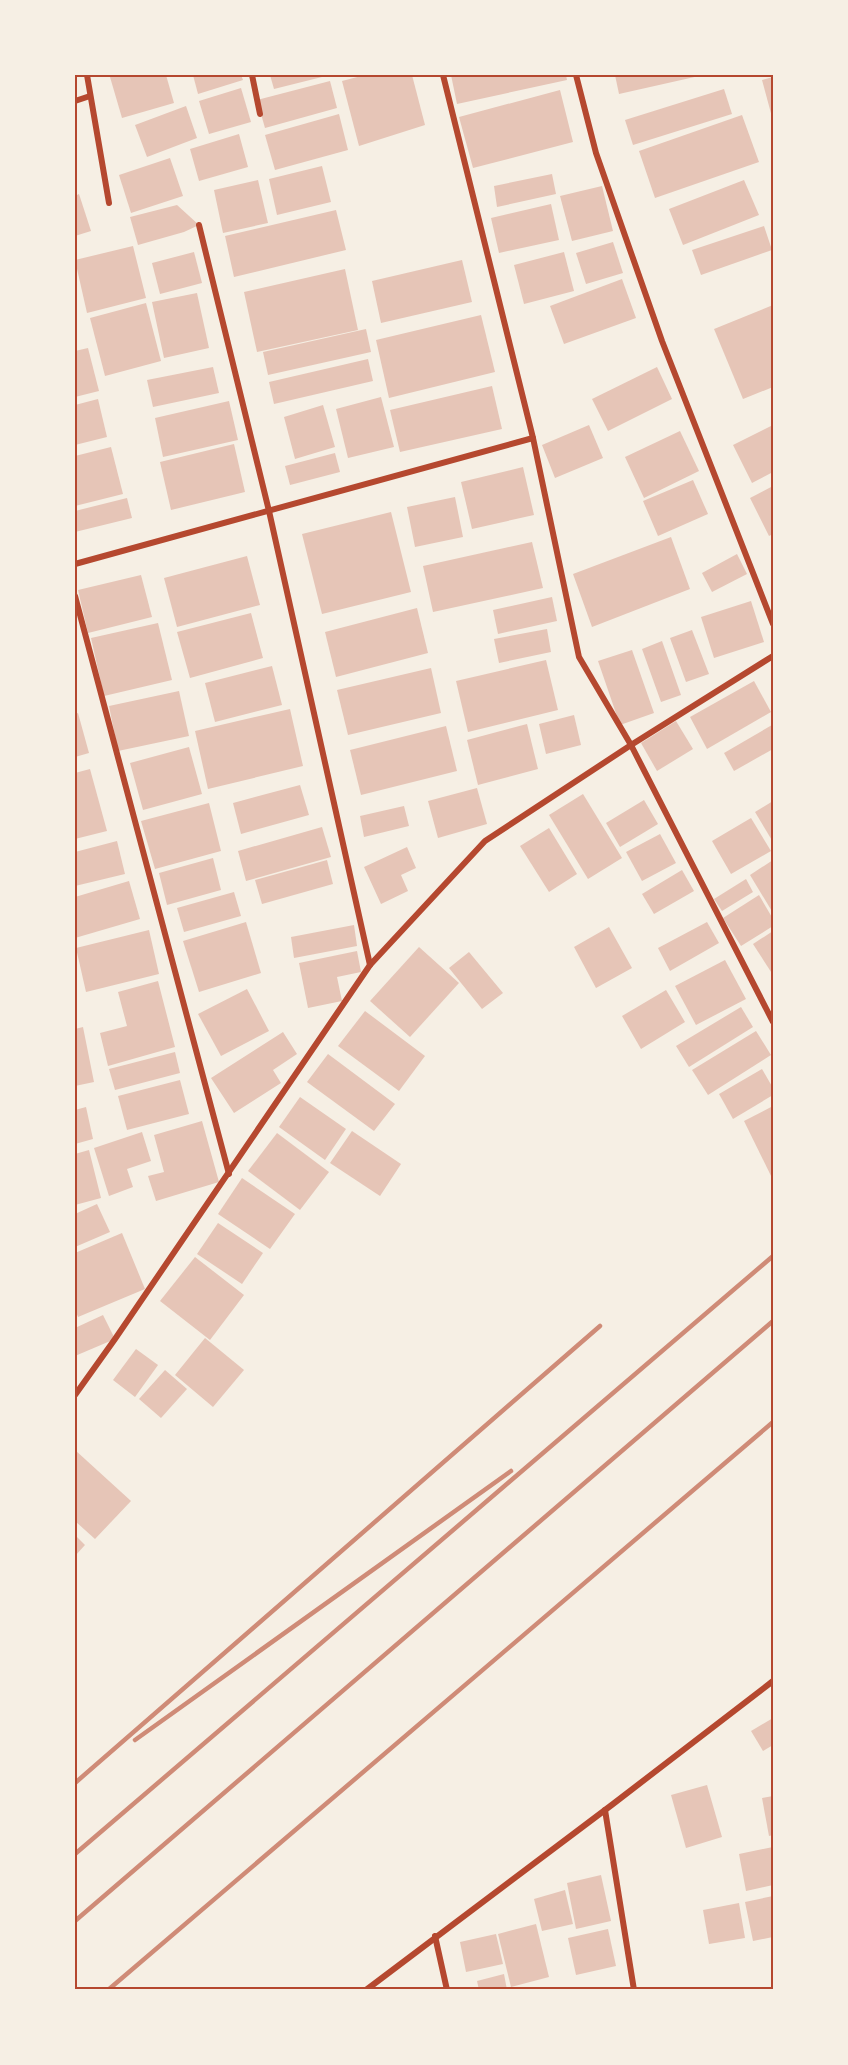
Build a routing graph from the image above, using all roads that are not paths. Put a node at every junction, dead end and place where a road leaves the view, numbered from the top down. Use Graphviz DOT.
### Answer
graph roads {
  1 [pos="87,75"];
  2 [pos="252,75"];
  3 [pos="443,75"];
  4 [pos="576,75"];
  5 [pos="90,96"];
  6 [pos="75,101"];
  7 [pos="260,114"];
  8 [pos="110,203"];
  9 [pos="199,225"];
  10 [pos="533,438"];
  11 [pos="269,511"];
  12 [pos="75,564"];
  13 [pos="75,596"];
  14 [pos="773,624"];
  15 [pos="773,656"];
  16 [pos="631,745"];
  17 [pos="370,965"];
  18 [pos="773,1022"];
  19 [pos="229,1174"];
  20 [pos="75,1395"];
  21 [pos="773,1681"];
  22 [pos="605,1810"];
  23 [pos="435,1936"];
  24 [pos="366,1990"];
  25 [pos="447,1990"];
  26 [pos="634,1990"];
  1 -- 5 [label="street"];
  2 -- 7 [label="street"];
  3 -- 10 [label="street"];
  4 -- 14 [label="street"];
  5 -- 6 [label="street"];
  5 -- 8 [label="street"];
  9 -- 11 [label="street"];
  10 -- 11 [label="street"];
  10 -- 16 [label="street"];
  11 -- 12 [label="street"];
  11 -- 17 [label="street"];
  13 -- 19 [label="street"];
  15 -- 16 [label="street"];
  16 -- 17 [label="street"];
  16 -- 18 [label="street"];
  17 -- 19 [label="street"];
  19 -- 20 [label="street"];
  21 -- 22 [label="street"];
  22 -- 23 [label="street"];
  22 -- 26 [label="street"];
  23 -- 24 [label="street"];
  23 -- 25 [label="street"];
}
